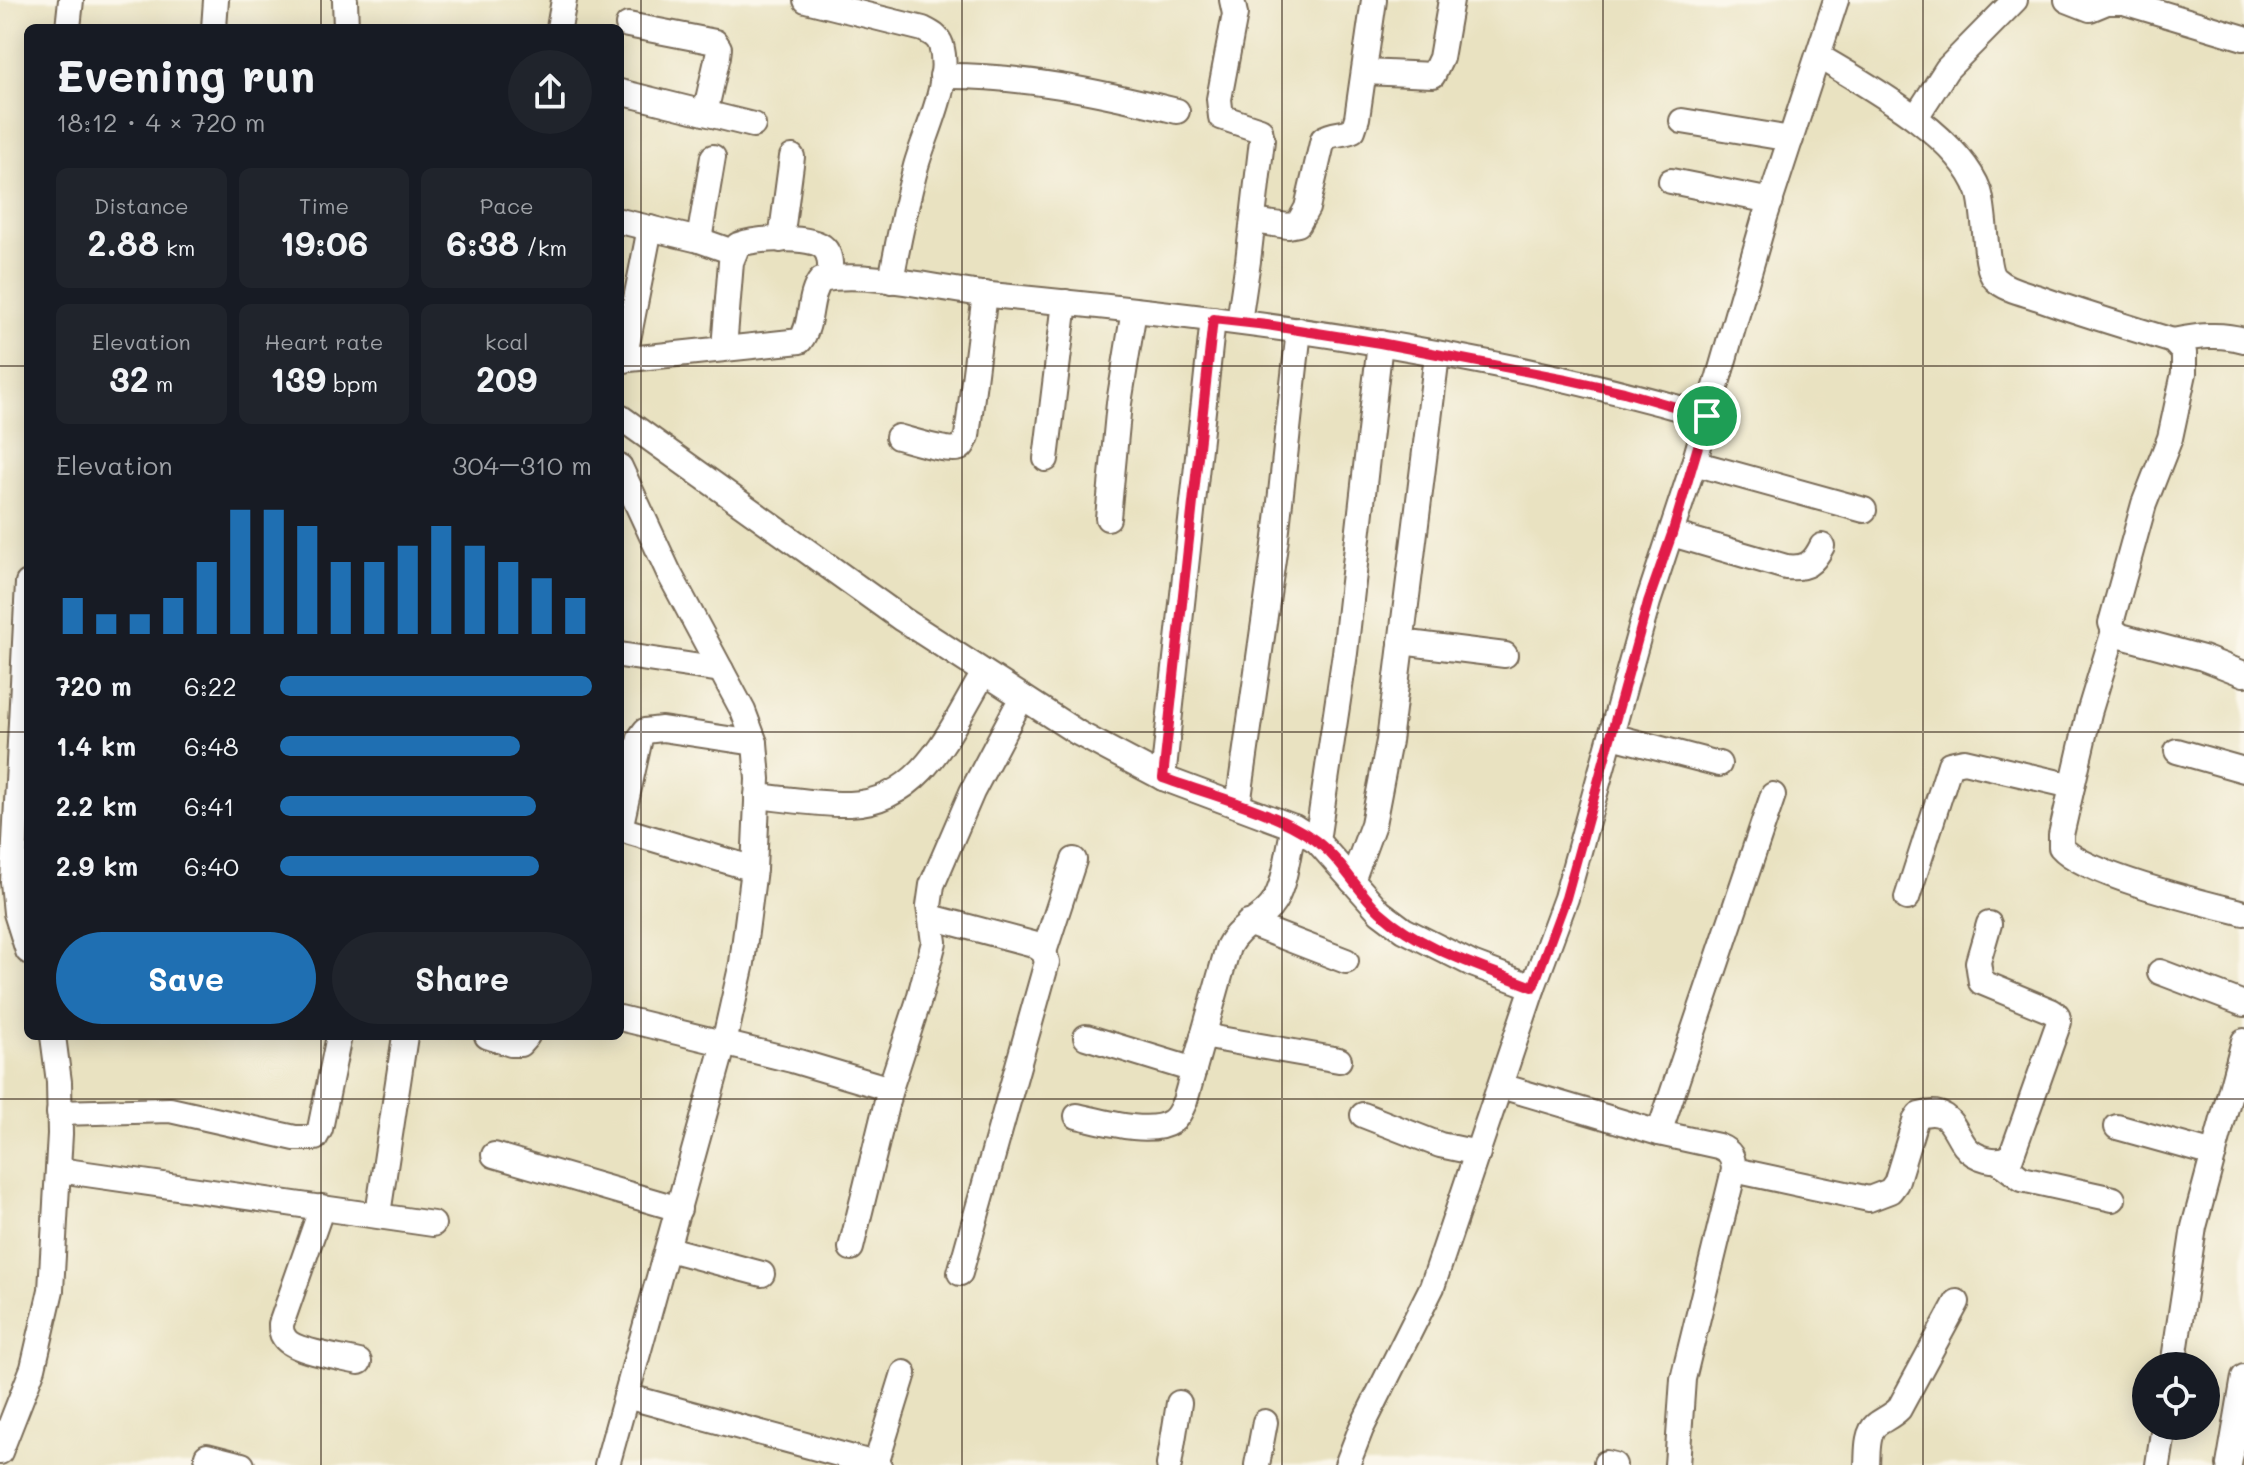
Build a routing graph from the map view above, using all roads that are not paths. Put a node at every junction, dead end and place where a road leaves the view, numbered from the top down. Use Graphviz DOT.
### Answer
graph roads {
  1 [pos="71,0"];
  2 [pos="216,0"];
  3 [pos="345,0"];
  4 [pos="564,0"];
  5 [pos="806,0"];
  6 [pos="1232,0"];
  7 [pos="1374,0"];
  8 [pos="1451,0"];
  9 [pos="1836,0"];
  10 [pos="2015,0"];
  11 [pos="2067,0"];
  12 [pos="68,24"];
  13 [pos="214,24"];
  14 [pos="346,24"];
  15 [pos="560,24"];
  16 [pos="628,25"];
  17 [pos="2244,38"];
  18 [pos="1818,56"];
  19 [pos="1364,72"];
  20 [pos="942,76"];
  21 [pos="624,93"];
  22 [pos="1177,111"];
  23 [pos="705,113"];
  24 [pos="1916,117"];
  25 [pos="1682,121"];
  26 [pos="753,125"];
  27 [pos="1791,139"];
  28 [pos="713,157"];
  29 [pos="792,157"];
  30 [pos="1671,181"];
  31 [pos="1771,201"];
  32 [pos="1253,221"];
  33 [pos="624,222"];
  34 [pos="650,228"];
  35 [pos="699,240"];
  36 [pos="781,240"];
  37 [pos="733,252"];
  38 [pos="830,278"];
  39 [pos="891,281"];
  40 [pos="985,294"];
  41 [pos="1065,302"];
  42 [pos="1134,310"];
  43 [pos="1213,319"];
  44 [pos="1239,322"];
  45 [pos="1299,330"];
  46 [pos="2244,340"];
  47 [pos="2173,341"];
  48 [pos="1380,343"];
  49 [pos="724,348"];
  50 [pos="624,351"];
  51 [pos="1437,355"];
  52 [pos="624,360"];
  53 [pos="1707,416"];
  54 [pos="624,420"];
  55 [pos="898,437"];
  56 [pos="1046,459"];
  57 [pos="1694,463"];
  58 [pos="624,476"];
  59 [pos="1864,510"];
  60 [pos="1108,518"];
  61 [pos="1672,534"];
  62 [pos="1822,546"];
  63 [pos="2114,631"];
  64 [pos="1401,642"];
  65 [pos="24,653"];
  66 [pos="1505,655"];
  67 [pos="624,656"];
  68 [pos="721,670"];
  69 [pos="24,671"];
  70 [pos="984,673"];
  71 [pos="2244,674"];
  72 [pos="0,679"];
  73 [pos="1022,697"];
  74 [pos="1612,736"];
  75 [pos="755,743"];
  76 [pos="2177,751"];
  77 [pos="1719,764"];
  78 [pos="2244,770"];
  79 [pos="1163,778"];
  80 [pos="2072,786"];
  81 [pos="1773,795"];
  82 [pos="757,796"];
  83 [pos="1238,805"];
  84 [pos="624,811"];
  85 [pos="1294,827"];
  86 [pos="624,829"];
  87 [pos="1317,841"];
  88 [pos="1074,860"];
  89 [pos="754,869"];
  90 [pos="1352,881"];
  91 [pos="1907,898"];
  92 [pos="0,912"];
  93 [pos="2244,913"];
  94 [pos="931,917"];
  95 [pos="1248,923"];
  96 [pos="1989,924"];
  97 [pos="24,933"];
  98 [pos="24,940"];
  99 [pos="1044,952"];
  100 [pos="1346,961"];
  101 [pos="2160,972"];
  102 [pos="1533,987"];
  103 [pos="2244,1004"];
  104 [pos="624,1019"];
  105 [pos="1203,1036"];
  106 [pos="1086,1037"];
  107 [pos="54,1040"];
  108 [pos="338,1040"];
  109 [pos="404,1040"];
  110 [pos="499,1040"];
  111 [pos="524,1040"];
  112 [pos="2244,1041"];
  113 [pos="724,1043"];
  114 [pos="1339,1060"];
  115 [pos="1194,1070"];
  116 [pos="1501,1086"];
  117 [pos="890,1089"];
  118 [pos="2235,1111"];
  119 [pos="59,1113"];
  120 [pos="1363,1115"];
  121 [pos="1077,1116"];
  122 [pos="2117,1127"];
  123 [pos="1659,1133"];
  124 [pos="1478,1153"];
  125 [pos="2214,1154"];
  126 [pos="494,1155"];
  127 [pos="1998,1161"];
  128 [pos="59,1170"];
  129 [pos="1734,1170"];
  130 [pos="2113,1199"];
  131 [pos="322,1207"];
  132 [pos="679,1209"];
  133 [pos="378,1214"];
  134 [pos="433,1224"];
  135 [pos="851,1248"];
  136 [pos="668,1249"];
  137 [pos="960,1273"];
  138 [pos="762,1274"];
  139 [pos="1957,1302"];
  140 [pos="2175,1352"];
  141 [pos="359,1362"];
  142 [pos="904,1373"];
  143 [pos="2244,1377"];
  144 [pos="626,1396"];
  145 [pos="1179,1403"];
  146 [pos="1265,1422"];
  147 [pos="2162,1440"];
  148 [pos="0,1452"];
  149 [pos="207,1456"];
  150 [pos="242,1465"];
  151 [pos="607,1465"];
  152 [pos="878,1465"];
  153 [pos="1169,1465"];
  154 [pos="1257,1465"];
  155 [pos="1347,1465"];
  156 [pos="1677,1465"];
  157 [pos="1867,1465"];
  158 [pos="2158,1465"];
  159 [pos="2229,1465"];
  1 -- 12 [label="street"];
  2 -- 13 [label="street"];
  3 -- 14 [label="street"];
  4 -- 15 [label="street"];
  5 -- 20 [label="street"];
  6 -- 32 [label="street"];
  7 -- 19 [label="street"];
  8 -- 19 [label="street"];
  9 -- 18 [label="street"];
  10 -- 24 [label="street"];
  11 -- 17 [label="street"];
  16 -- 23 [label="street"];
  18 -- 24 [label="street"];
  18 -- 27 [label="street"];
  19 -- 32 [label="street"];
  20 -- 22 [label="street"];
  20 -- 39 [label="street"];
  21 -- 23 [label="street"];
  23 -- 26 [label="street"];
  24 -- 47 [label="street"];
  25 -- 27 [label="street"];
  27 -- 31 [label="street"];
  28 -- 35 [label="street"];
  29 -- 36 [label="street"];
  30 -- 31 [label="street"];
  31 -- 53 [label="street"];
  32 -- 44 [label="street"];
  33 -- 34 [label="street"];
  34 -- 35 [label="street"];
  34 -- 50 [label="street"];
  35 -- 37 [label="street"];
  36 -- 37 [label="street"];
  36 -- 38 [label="street"];
  37 -- 49 [label="street"];
  38 -- 39 [label="street"];
  38 -- 49 [label="street"];
  39 -- 40 [label="street"];
  40 -- 41 [label="street"];
  40 -- 55 [label="street"];
  41 -- 42 [label="street"];
  41 -- 56 [label="street"];
  42 -- 43 [label="street"];
  42 -- 60 [label="street"];
  43 -- 44 [label="street"];
  43 -- 79 [label="street"];
  44 -- 45 [label="street"];
  45 -- 48 [label="street"];
  45 -- 83 [label="street"];
  46 -- 47 [label="street"];
  47 -- 63 [label="street"];
  48 -- 51 [label="street"];
  48 -- 87 [label="street"];
  49 -- 52 [label="street"];
  51 -- 53 [label="street"];
  51 -- 64 [label="street"];
  53 -- 57 [label="street"];
  54 -- 70 [label="street"];
  57 -- 59 [label="street"];
  57 -- 61 [label="street"];
  58 -- 68 [label="street"];
  61 -- 62 [label="street"];
  61 -- 74 [label="street"];
  63 -- 71 [label="street"];
  63 -- 80 [label="street"];
  64 -- 66 [label="street"];
  64 -- 90 [label="street"];
  65 -- 72 [label="street"];
  67 -- 68 [label="street"];
  68 -- 75 [label="street"];
  69 -- 97 [label="street"];
  70 -- 73 [label="street"];
  70 -- 82 [label="street"];
  73 -- 79 [label="street"];
  73 -- 94 [label="street"];
  74 -- 77 [label="street"];
  74 -- 102 [label="street"];
  75 -- 82 [label="street"];
  75 -- 84 [label="street"];
  76 -- 78 [label="street"];
  79 -- 83 [label="street"];
  80 -- 91 [label="street"];
  80 -- 93 [label="street"];
  81 -- 123 [label="street"];
  82 -- 89 [label="street"];
  83 -- 85 [label="street"];
  85 -- 87 [label="street"];
  85 -- 95 [label="street"];
  86 -- 89 [label="street"];
  87 -- 90 [label="street"];
  88 -- 99 [label="street"];
  89 -- 113 [label="street"];
  90 -- 102 [label="street"];
  92 -- 98 [label="street"];
  94 -- 99 [label="street"];
  94 -- 117 [label="street"];
  95 -- 100 [label="street"];
  95 -- 105 [label="street"];
  96 -- 127 [label="street"];
  99 -- 137 [label="street"];
  101 -- 103 [label="street"];
  102 -- 116 [label="street"];
  104 -- 113 [label="street"];
  105 -- 114 [label="street"];
  105 -- 115 [label="street"];
  106 -- 115 [label="street"];
  107 -- 119 [label="street"];
  108 -- 119 [label="street"];
  109 -- 133 [label="street"];
  110 -- 111 [label="street"];
  112 -- 118 [label="street"];
  113 -- 117 [label="street"];
  113 -- 132 [label="street"];
  115 -- 121 [label="street"];
  116 -- 123 [label="street"];
  116 -- 124 [label="street"];
  117 -- 135 [label="street"];
  118 -- 125 [label="street"];
  119 -- 128 [label="street"];
  120 -- 124 [label="street"];
  122 -- 125 [label="street"];
  123 -- 129 [label="street"];
  124 -- 155 [label="street"];
  125 -- 140 [label="street"];
  126 -- 132 [label="street"];
  127 -- 129 [label="street"];
  127 -- 130 [label="street"];
  128 -- 131 [label="street"];
  128 -- 148 [label="street"];
  129 -- 156 [label="street"];
  131 -- 133 [label="street"];
  131 -- 141 [label="street"];
  132 -- 136 [label="street"];
  133 -- 134 [label="street"];
  136 -- 138 [label="street"];
  136 -- 144 [label="street"];
  139 -- 157 [label="street"];
  142 -- 152 [label="street"];
  143 -- 159 [label="street"];
  144 -- 151 [label="street"];
  144 -- 152 [label="street"];
  145 -- 153 [label="street"];
  146 -- 154 [label="street"];
  147 -- 158 [label="street"];
  149 -- 150 [label="street"];
}
